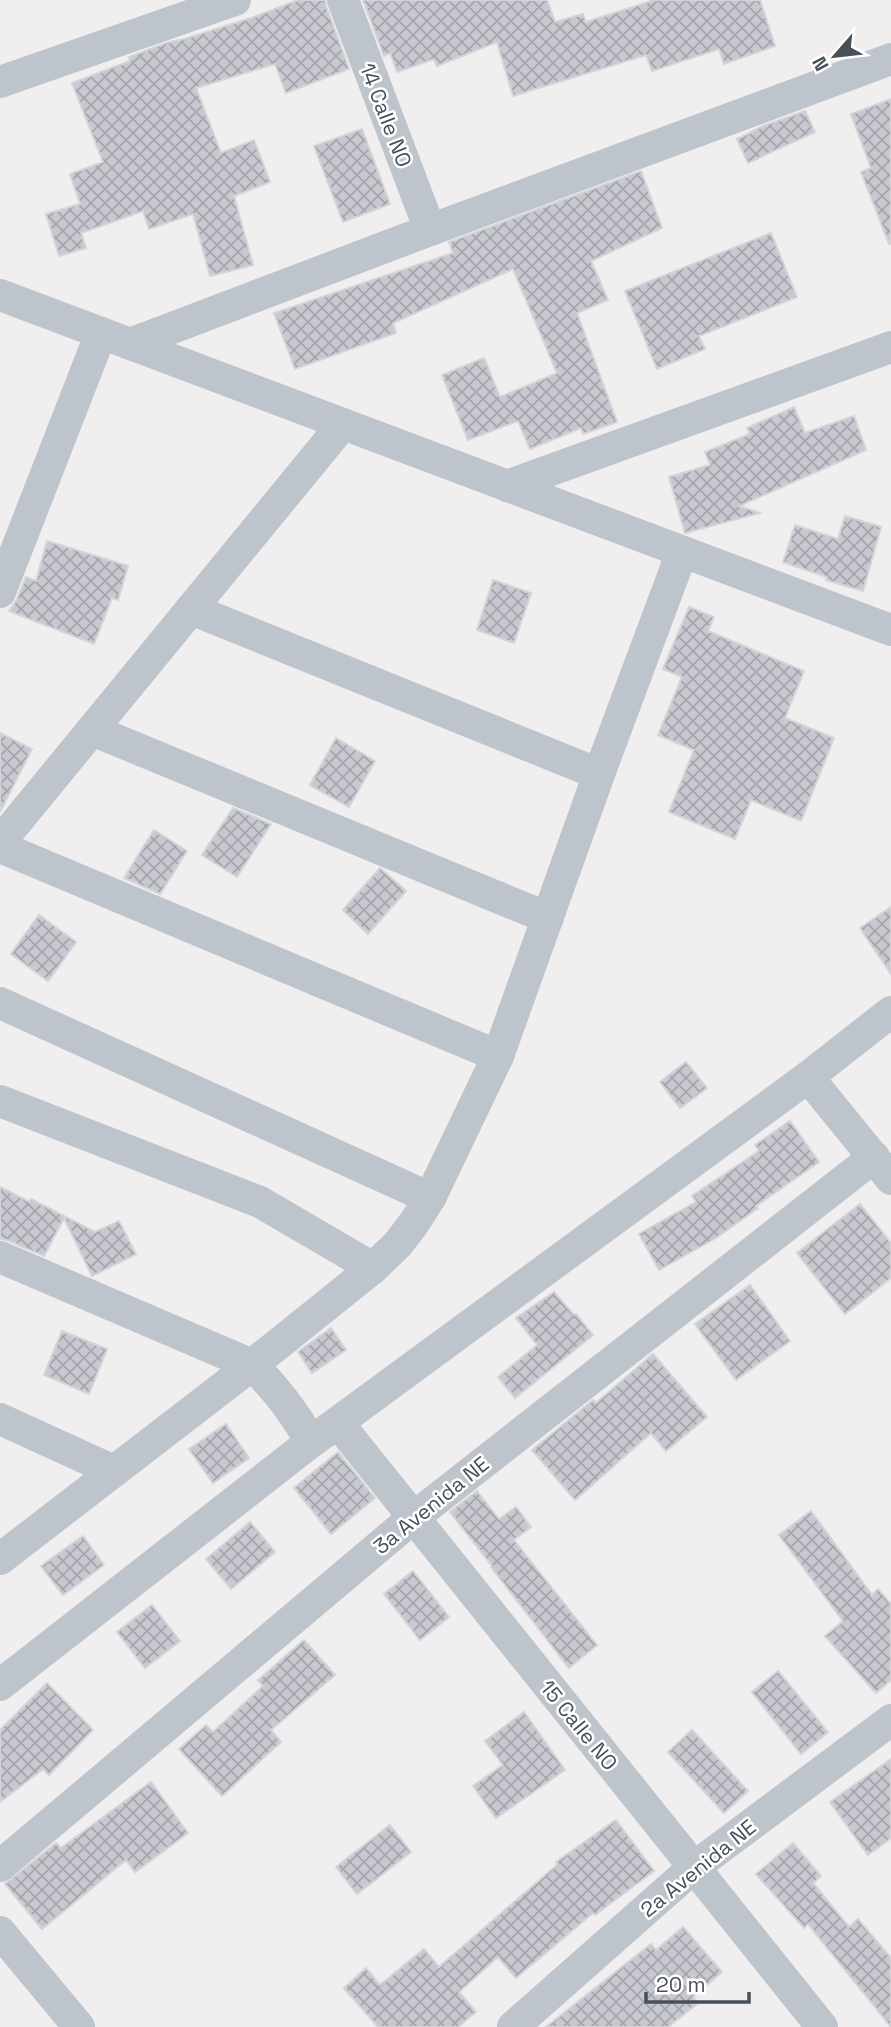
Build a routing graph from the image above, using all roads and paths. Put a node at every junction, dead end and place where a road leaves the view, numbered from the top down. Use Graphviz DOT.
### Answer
graph roads {
  1 [pos="235,0"];
  2 [pos="342,0"];
  3 [pos="891,59"];
  4 [pos="0,82"];
  5 [pos="430,230"];
  6 [pos="0,295"];
  7 [pos="101,333"];
  8 [pos="130,344"];
  9 [pos="891,347"];
  10 [pos="343,424"];
  11 [pos="507,486"];
  12 [pos="682,552"];
  13 [pos="0,592"];
  14 [pos="191,609"];
  15 [pos="891,631"];
  16 [pos="92,730"];
  17 [pos="599,774"];
  18 [pos="0,845"];
  19 [pos="548,918"];
  20 [pos="0,1003"];
  21 [pos="891,1013"];
  22 [pos="498,1056"];
  23 [pos="808,1077"];
  24 [pos="0,1101"];
  25 [pos="882,1168"];
  26 [pos="430,1198"];
  27 [pos="0,1257"];
  28 [pos="373,1268"];
  29 [pos="253,1365"];
  30 [pos="0,1419"];
  31 [pos="338,1423"];
  32 [pos="311,1442"];
  33 [pos="114,1471"];
  34 [pos="414,1517"];
  35 [pos="0,1559"];
  36 [pos="0,1685"];
  37 [pos="891,1720"];
  38 [pos="0,1866"];
  39 [pos="693,1868"];
  40 [pos="0,1932"];
  41 [pos="79,2027"];
  42 [pos="513,2027"];
  43 [pos="822,2027"];
  1 -- 4 [label="street"];
  2 -- 5 [label="street, 14 Calle NO"];
  3 -- 5 [label="street"];
  5 -- 8 [label="street"];
  6 -- 7 [label="street"];
  7 -- 8 [label="street"];
  7 -- 13 [label="street"];
  8 -- 10 [label="street"];
  9 -- 11 [label="street"];
  10 -- 11 [label="street"];
  10 -- 14 [label="street"];
  11 -- 12 [label="street"];
  12 -- 15 [label="street"];
  12 -- 17 [label="street"];
  14 -- 16 [label="street"];
  14 -- 17 [label="street"];
  16 -- 18 [label="street"];
  16 -- 19 [label="street"];
  17 -- 19 [label="street"];
  18 -- 22 [label="street"];
  19 -- 22 [label="street"];
  20 -- 26 [label="street"];
  21 -- 23 [label="street"];
  22 -- 26 [label="street"];
  23 -- 25 [label="street"];
  23 -- 31 [label="street"];
  24 -- 28 [label="street"];
  25 -- 34 [label="street, 3a Avenida NE"];
  26 -- 28 [label="street"];
  27 -- 29 [label="street"];
  28 -- 29 [label="street"];
  29 -- 32 [label="street"];
  29 -- 33 [label="street"];
  30 -- 33 [label="street"];
  31 -- 32 [label="street"];
  31 -- 34 [label="street, 15 Calle NO"];
  32 -- 36 [label="street"];
  33 -- 35 [label="street"];
  34 -- 38 [label="street, 3a Avenida NE"];
  34 -- 39 [label="street, 15 Calle NO"];
  37 -- 39 [label="street, 2a Avenida NE"];
  39 -- 42 [label="street, 2a Avenida NE"];
  39 -- 43 [label="street, 15 Calle NO"];
  40 -- 41 [label="street"];
}
